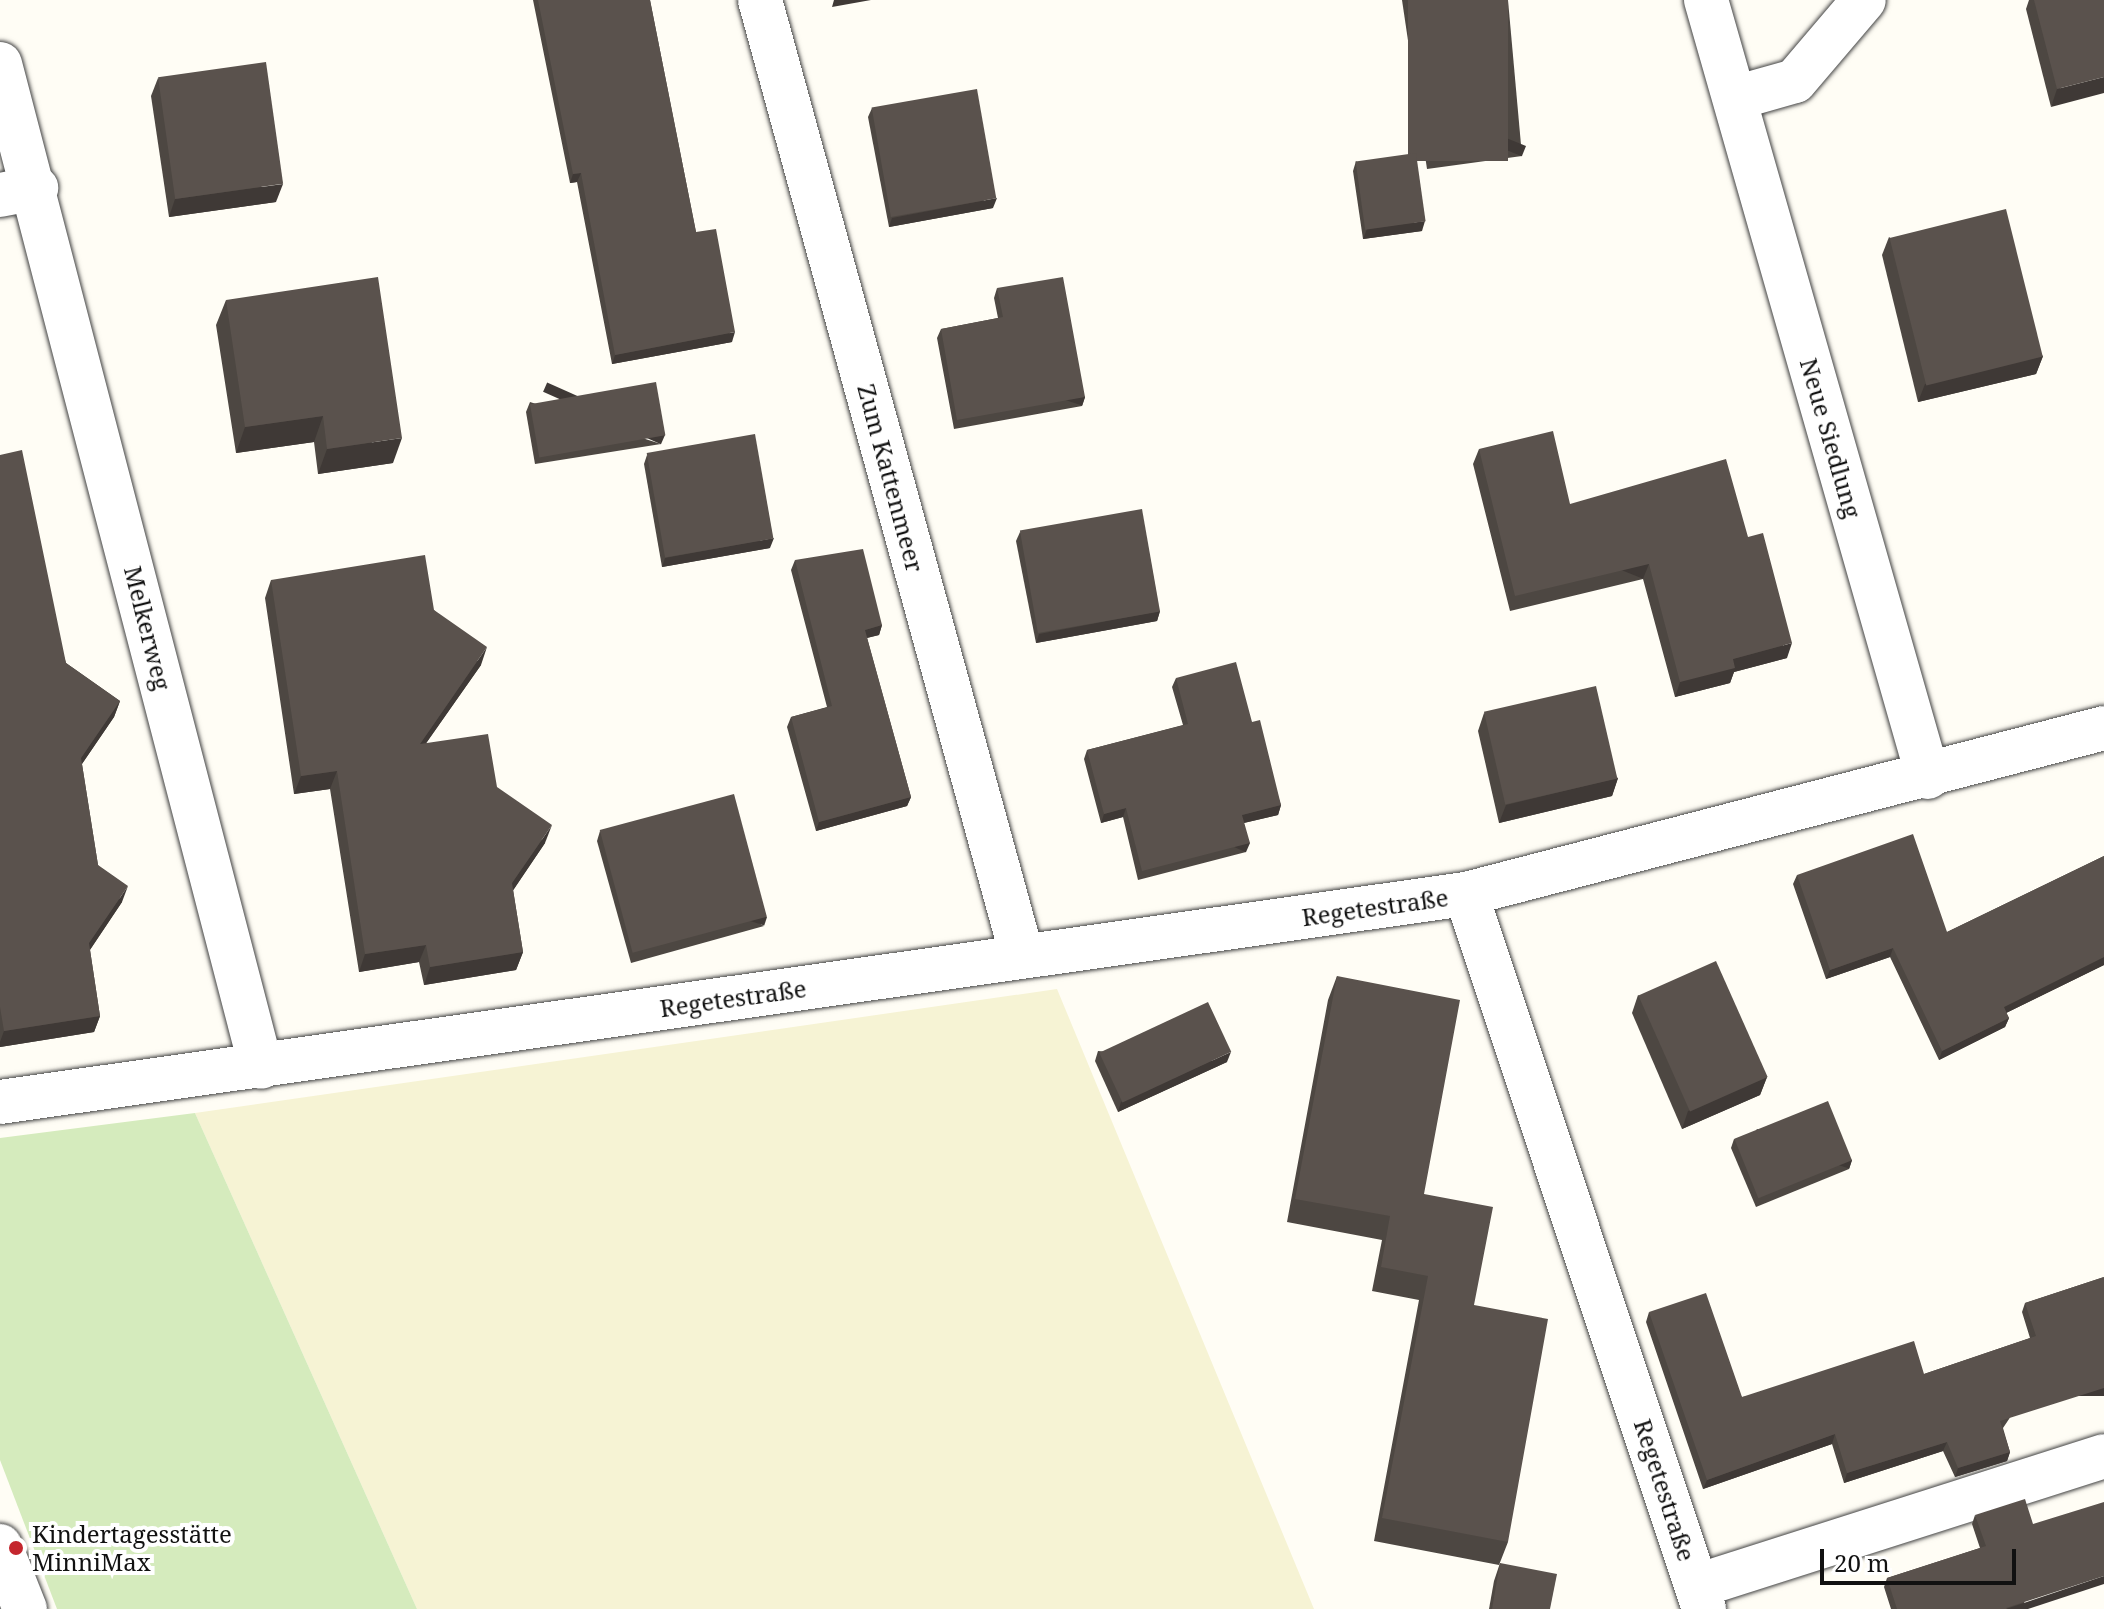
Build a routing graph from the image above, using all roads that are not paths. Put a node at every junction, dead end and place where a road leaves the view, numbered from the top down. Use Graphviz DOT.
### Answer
graph roads {
  1 [pos="760,0"];
  2 [pos="1706,0"];
  3 [pos="1864,0"];
  4 [pos="0,64"];
  5 [pos="1735,98"];
  6 [pos="18,192"];
  7 [pos="2104,728"];
  8 [pos="1928,777"];
  9 [pos="1466,894"];
  10 [pos="1022,956"];
  11 [pos="261,1067"];
  12 [pos="0,1102"];
  13 [pos="2104,1456"];
  14 [pos="0,1546"];
  15 [pos="1700,1598"];
  16 [pos="25,1609"];
  1 -- 10 [label="street, Zum Kattenmeer"];
  2 -- 5 [label="street, Neue Siedlung"];
  3 -- 5 [label="street"];
  4 -- 6 [label="street, Melkerweg"];
  5 -- 8 [label="street, Neue Siedlung"];
  6 -- 11 [label="street, Melkerweg"];
  7 -- 8 [label="street, Regetestraße"];
  8 -- 9 [label="street, Regetestraße"];
  9 -- 10 [label="street, Regetestraße"];
  9 -- 15 [label="street, Regetestraße"];
  10 -- 11 [label="street, Regetestraße"];
  11 -- 12 [label="street, Regetestraße"];
  13 -- 15 [label="street, Regetestraße"];
  14 -- 16 [label="street"];
}
